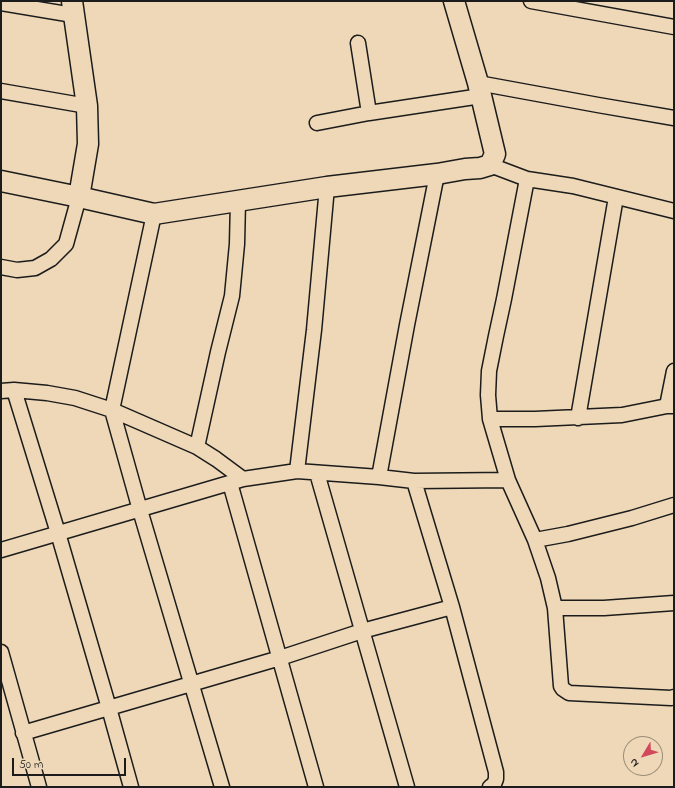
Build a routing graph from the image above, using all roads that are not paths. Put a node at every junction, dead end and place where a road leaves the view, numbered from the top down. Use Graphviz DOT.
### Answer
graph roads {
  1 [pos="454,1"];
  2 [pos="531,1"];
  3 [pos="1,3"];
  4 [pos="73,8"];
  5 [pos="674,27"];
  6 [pos="358,43"];
  7 [pos="479,89"];
  8 [pos="1,91"];
  9 [pos="87,106"];
  10 [pos="369,113"];
  11 [pos="674,118"];
  12 [pos="317,123"];
  13 [pos="490,165"];
  14 [pos="437,174"];
  15 [pos="527,178"];
  16 [pos="1,182"];
  17 [pos="327,187"];
  18 [pos="79,197"];
  19 [pos="616,198"];
  20 [pos="238,201"];
  21 [pos="674,211"];
  22 [pos="154,214"];
  23 [pos="1,267"];
  24 [pos="674,371"];
  25 [pos="7,391"];
  26 [pos="670,406"];
  27 [pos="112,410"];
  28 [pos="578,418"];
  29 [pos="490,419"];
  30 [pos="197,447"];
  31 [pos="297,471"];
  32 [pos="317,473"];
  33 [pos="379,477"];
  34 [pos="508,480"];
  35 [pos="237,481"];
  36 [pos="414,481"];
  37 [pos="674,505"];
  38 [pos="140,510"];
  39 [pos="58,533"];
  40 [pos="535,540"];
  41 [pos="1,550"];
  42 [pos="674,603"];
  43 [pos="452,607"];
  44 [pos="555,608"];
  45 [pos="362,632"];
  46 [pos="1,652"];
  47 [pos="280,658"];
  48 [pos="191,684"];
  49 [pos="674,697"];
  50 [pos="109,708"];
  51 [pos="23,733"];
  52 [pos="39,787"];
  53 [pos="131,787"];
  54 [pos="222,787"];
  55 [pos="316,787"];
  56 [pos="407,787"];
  57 [pos="490,787"];
  1 -- 7 [label="street"];
  2 -- 5 [label="street"];
  3 -- 4 [label="street"];
  4 -- 9 [label="street"];
  6 -- 10 [label="street"];
  7 -- 10 [label="street"];
  7 -- 11 [label="street"];
  7 -- 13 [label="street"];
  8 -- 9 [label="street"];
  9 -- 18 [label="street"];
  10 -- 12 [label="street"];
  13 -- 14 [label="street"];
  13 -- 15 [label="street"];
  14 -- 17 [label="street"];
  14 -- 33 [label="street"];
  15 -- 19 [label="street"];
  15 -- 29 [label="street"];
  16 -- 18 [label="street"];
  17 -- 20 [label="street"];
  17 -- 31 [label="street"];
  18 -- 22 [label="street"];
  18 -- 23 [label="street"];
  19 -- 21 [label="street"];
  19 -- 28 [label="street"];
  20 -- 22 [label="street"];
  20 -- 30 [label="street"];
  22 -- 27 [label="street"];
  24 -- 26 [label="street"];
  25 -- 27 [label="street"];
  25 -- 39 [label="street"];
  26 -- 28 [label="street"];
  27 -- 30 [label="street"];
  27 -- 38 [label="street"];
  28 -- 29 [label="street"];
  29 -- 34 [label="street"];
  30 -- 35 [label="street"];
  31 -- 32 [label="street"];
  31 -- 35 [label="street"];
  32 -- 33 [label="street"];
  32 -- 45 [label="street"];
  33 -- 36 [label="street"];
  34 -- 36 [label="street"];
  34 -- 40 [label="street"];
  35 -- 38 [label="street"];
  35 -- 47 [label="street"];
  36 -- 43 [label="street"];
  37 -- 40 [label="street"];
  38 -- 39 [label="street"];
  38 -- 48 [label="street"];
  39 -- 41 [label="street"];
  39 -- 50 [label="street"];
  40 -- 44 [label="street"];
  42 -- 44 [label="street"];
  43 -- 45 [label="street"];
  43 -- 57 [label="street"];
  44 -- 49 [label="street"];
  45 -- 47 [label="street"];
  45 -- 56 [label="street"];
  46 -- 51 [label="street"];
  47 -- 48 [label="street"];
  47 -- 55 [label="street"];
  48 -- 50 [label="street"];
  48 -- 54 [label="street"];
  50 -- 51 [label="street"];
  50 -- 53 [label="street"];
  51 -- 52 [label="street"];
}
